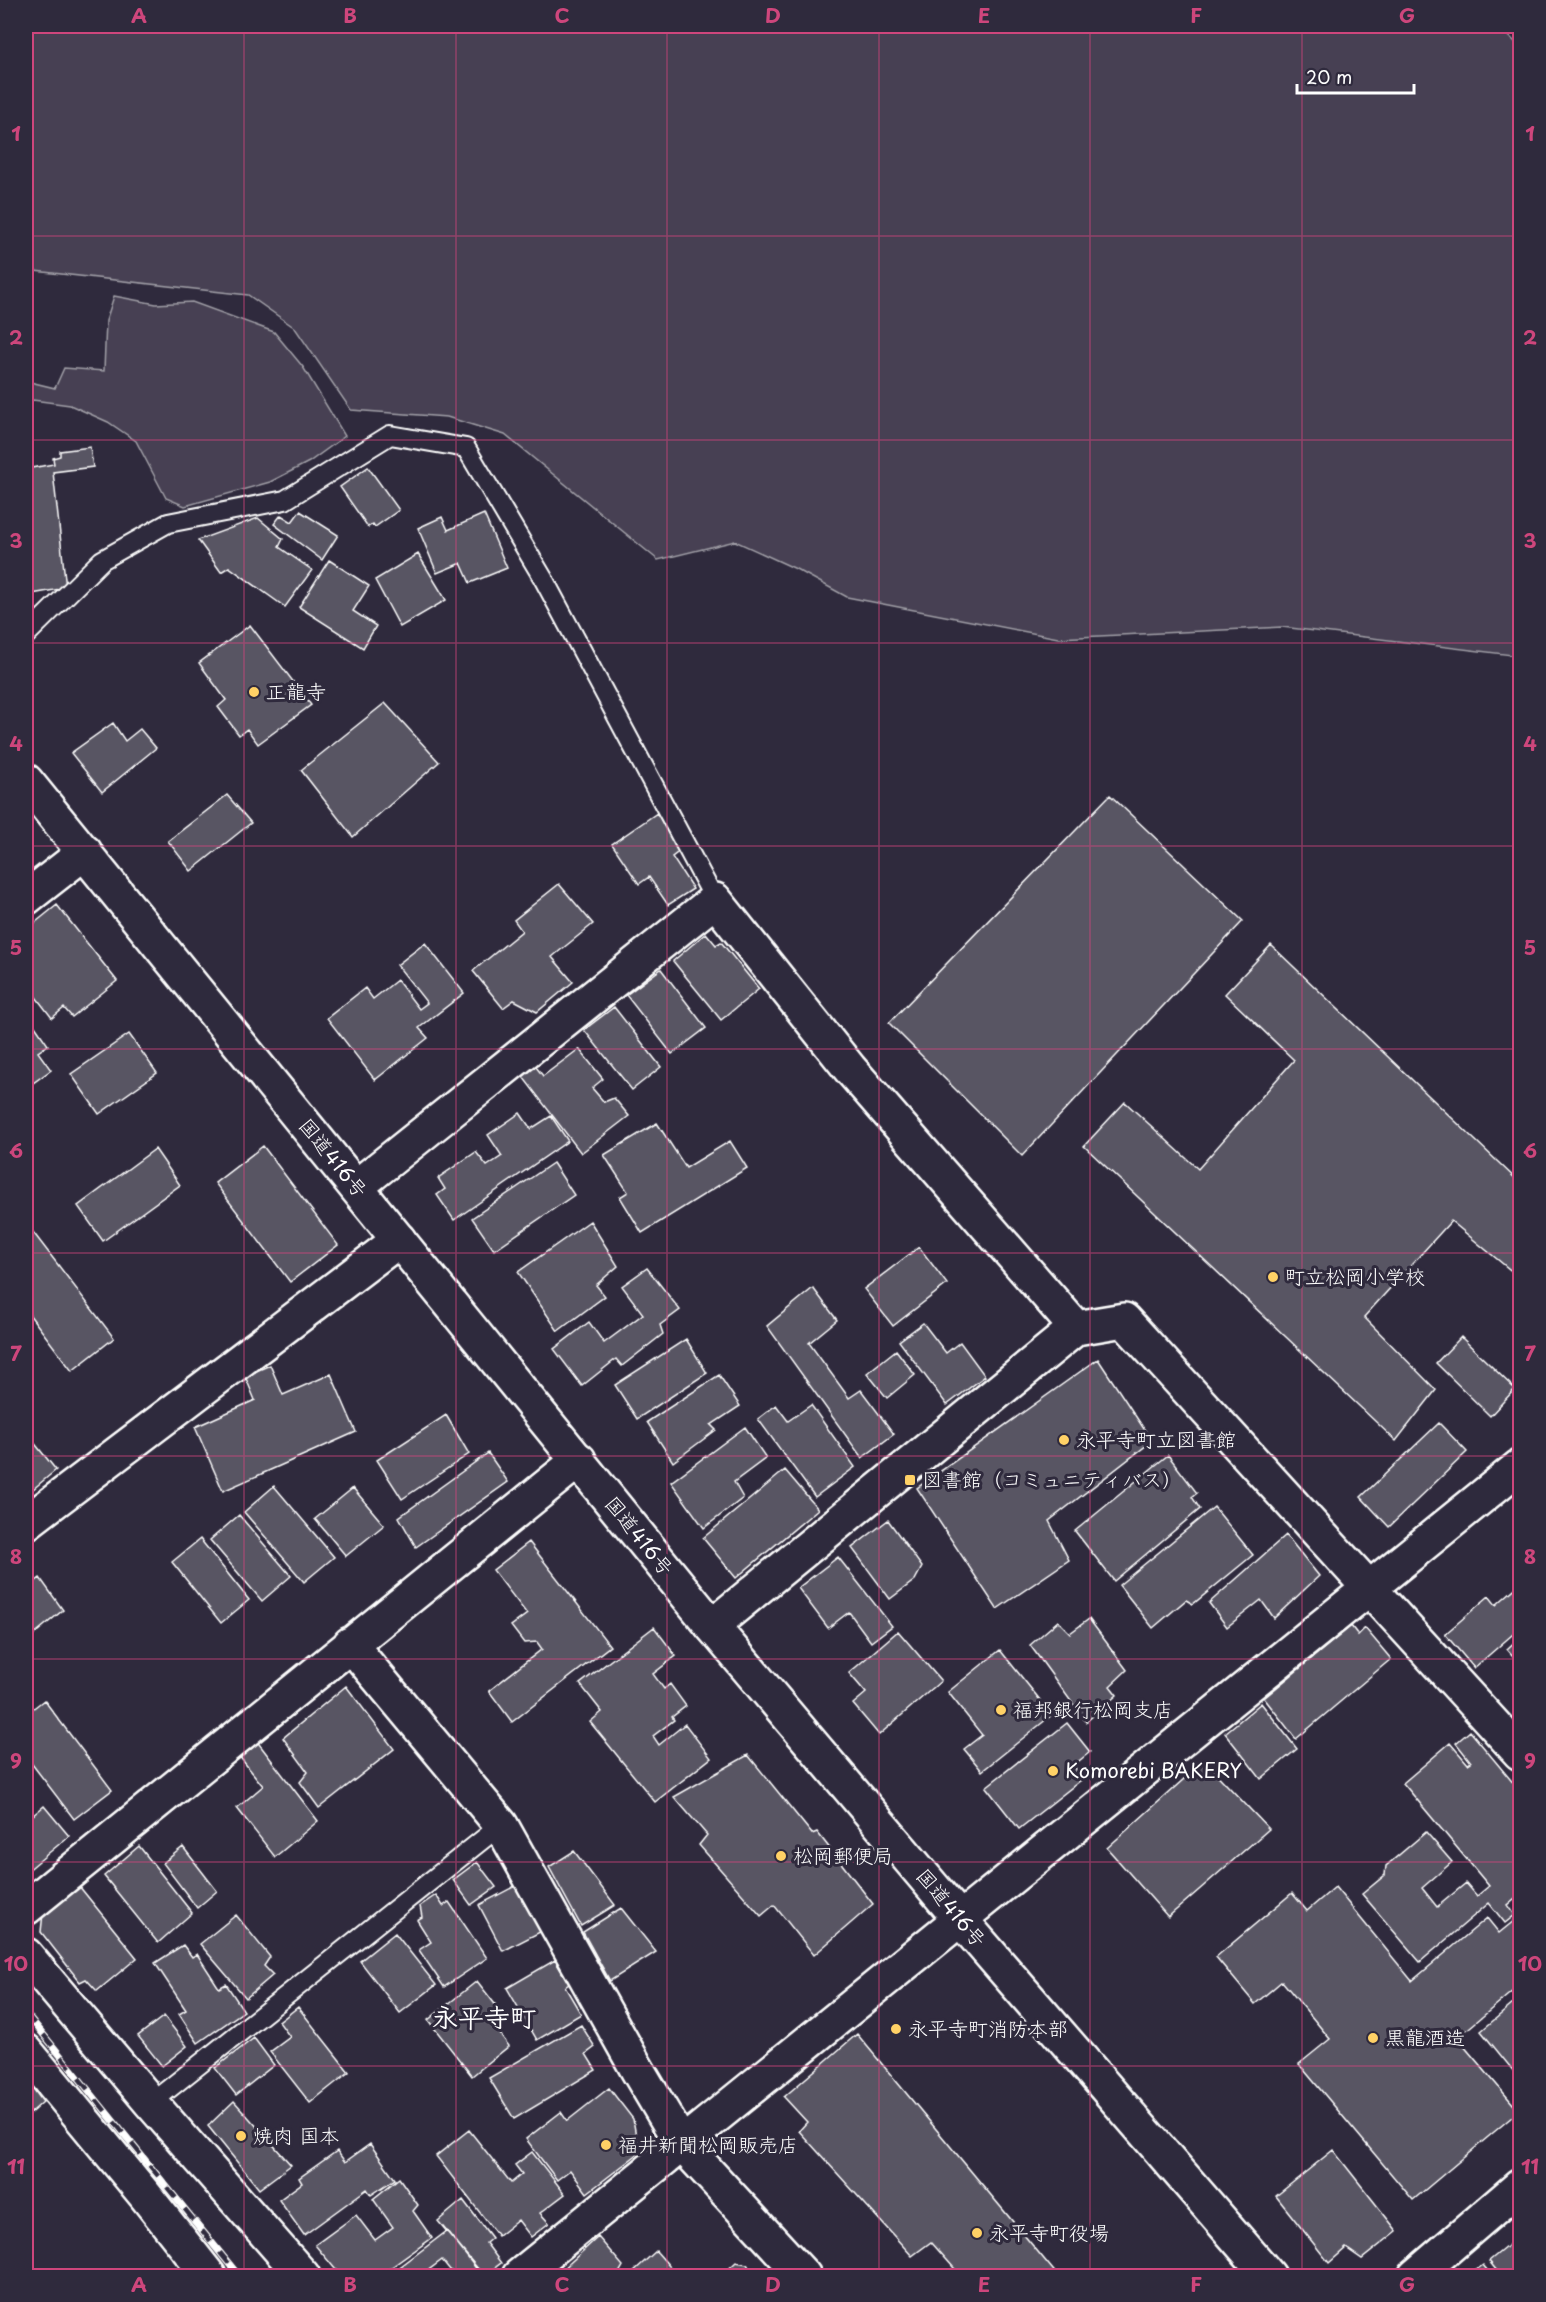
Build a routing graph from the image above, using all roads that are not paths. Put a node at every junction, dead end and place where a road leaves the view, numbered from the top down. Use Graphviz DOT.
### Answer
graph roads {
  1 [pos="26,635"];
  2 [pos="26,781"];
  3 [pos="85,852"];
  4 [pos="26,898"];
  5 [pos="715,900"];
  6 [pos="356,1187"];
  7 [pos="399,1240"];
  8 [pos="1076,1328"];
  9 [pos="579,1460"];
  10 [pos="1521,1466"];
  11 [pos="26,1523"];
  12 [pos="1369,1588"];
  13 [pos="712,1626"];
  14 [pos="351,1644"];
  15 [pos="1521,1753"];
  16 [pos="501,1826"];
  17 [pos="26,1908"];
  18 [pos="960,1919"];
  19 [pos="26,1955"];
  20 [pos="26,2051"];
  21 [pos="151,2103"];
  22 [pos="681,2143"];
  23 [pos="1521,2186"];
  24 [pos="209,2277"];
  25 [pos="303,2277"];
  26 [pos="519,2277"];
  27 [pos="804,2277"];
  28 [pos="1269,2277"];
  29 [pos="1414,2277"];
  1 -- 5 [label="lane"];
  2 -- 3 [label="main road, 国道416号"];
  3 -- 4 [label="main road"];
  3 -- 6 [label="main road, 国道416号"];
  5 -- 6 [label="main road"];
  5 -- 8 [label="main road"];
  6 -- 7 [label="main road, 国道416号"];
  7 -- 9 [label="main road, 国道416号"];
  7 -- 11 [label="main road"];
  8 -- 12 [label="main road"];
  8 -- 13 [label="main road"];
  9 -- 13 [label="main road, 国道416号"];
  9 -- 14 [label="main road"];
  10 -- 12 [label="main road"];
  12 -- 15 [label="main road"];
  12 -- 18 [label="main road"];
  13 -- 18 [label="main road, 国道416号"];
  14 -- 16 [label="main road"];
  14 -- 17 [label="main road"];
  16 -- 21 [label="lane"];
  16 -- 22 [label="main road"];
  18 -- 22 [label="main road"];
  18 -- 28 [label="main road, 国道416号"];
  19 -- 21 [label="main road"];
  20 -- 24 [label="main road"];
  21 -- 25 [label="main road"];
  22 -- 26 [label="main road"];
  22 -- 27 [label="main road"];
  23 -- 29 [label="main road"];
}
